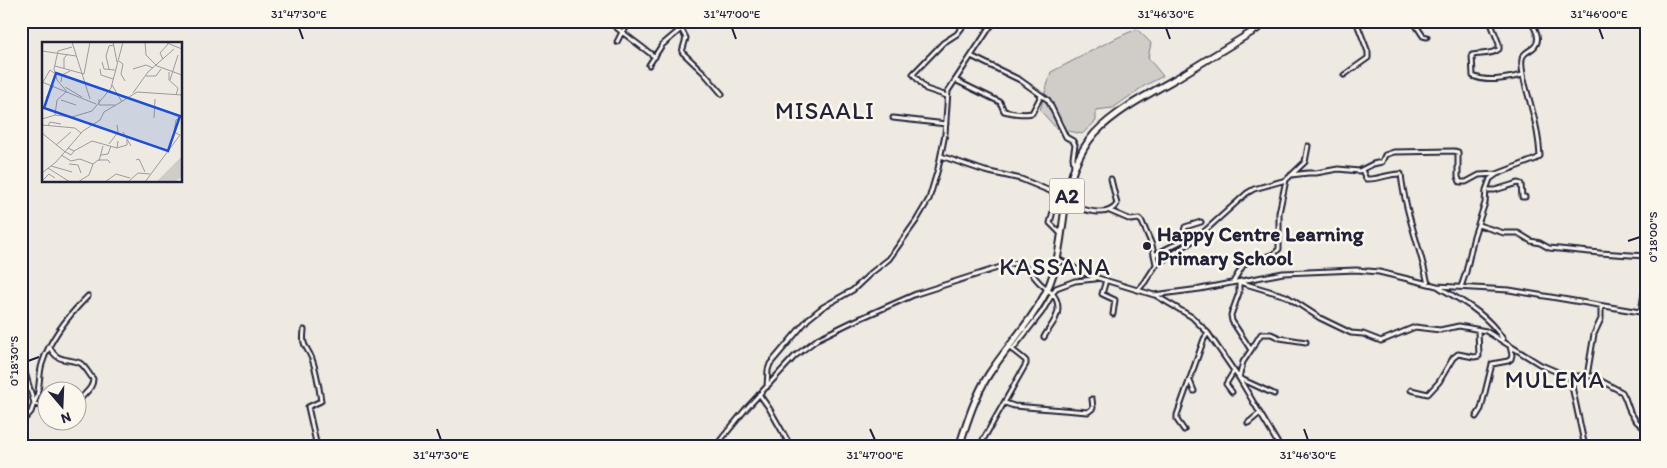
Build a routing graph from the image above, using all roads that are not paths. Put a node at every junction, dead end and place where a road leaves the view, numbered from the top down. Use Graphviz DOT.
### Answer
graph roads {
  1 [pos="608,21"];
  2 [pos="633,21"];
  3 [pos="677,21"];
  4 [pos="967,21"];
  5 [pos="982,21"];
  6 [pos="994,21"];
  7 [pos="1270,21"];
  8 [pos="1356,21"];
  9 [pos="1413,21"];
  10 [pos="1490,21"];
  11 [pos="1529,21"];
  12 [pos="991,26"];
  13 [pos="681,29"];
  14 [pos="622,32"];
  15 [pos="1428,37"];
  16 [pos="617,42"];
  17 [pos="971,56"];
  18 [pos="655,57"];
  19 [pos="649,65"];
  20 [pos="1344,75"];
  21 [pos="1523,75"];
  22 [pos="955,80"];
  23 [pos="722,94"];
  24 [pos="948,96"];
  25 [pos="1041,96"];
  26 [pos="893,118"];
  27 [pos="946,124"];
  28 [pos="1308,146"];
  29 [pos="941,156"];
  30 [pos="1074,169"];
  31 [pos="1362,170"];
  32 [pos="1497,174"];
  33 [pos="1291,175"];
  34 [pos="1111,179"];
  35 [pos="1286,180"];
  36 [pos="1486,190"];
  37 [pos="1525,197"];
  38 [pos="1065,204"];
  39 [pos="1110,211"];
  40 [pos="1201,222"];
  41 [pos="1478,226"];
  42 [pos="1062,235"];
  43 [pos="1154,255"];
  44 [pos="1646,256"];
  45 [pos="1058,259"];
  46 [pos="1156,265"];
  47 [pos="1098,278"];
  48 [pos="1106,280"];
  49 [pos="1646,280"];
  50 [pos="1233,282"];
  51 [pos="1239,282"];
  52 [pos="1428,284"];
  53 [pos="1437,286"];
  54 [pos="1461,287"];
  55 [pos="1050,290"];
  56 [pos="1138,290"];
  57 [pos="1154,295"];
  58 [pos="88,296"];
  59 [pos="1601,306"];
  60 [pos="1641,312"];
  61 [pos="1646,313"];
  62 [pos="1112,314"];
  63 [pos="304,330"];
  64 [pos="1478,330"];
  65 [pos="1208,332"];
  66 [pos="1044,337"];
  67 [pos="1306,342"];
  68 [pos="1505,342"];
  69 [pos="1510,345"];
  70 [pos="49,346"];
  71 [pos="1011,348"];
  72 [pos="1251,350"];
  73 [pos="21,359"];
  74 [pos="1234,371"];
  75 [pos="1587,376"];
  76 [pos="1570,377"];
  77 [pos="1239,378"];
  78 [pos="1190,380"];
  79 [pos="767,386"];
  80 [pos="1411,390"];
  81 [pos="88,391"];
  82 [pos="1194,391"];
  83 [pos="1232,392"];
  84 [pos="759,394"];
  85 [pos="1274,394"];
  86 [pos="1092,399"];
  87 [pos="34,403"];
  88 [pos="1005,403"];
  89 [pos="38,404"];
  90 [pos="1260,413"];
  91 [pos="1476,417"];
  92 [pos="21,423"];
  93 [pos="1248,423"];
  94 [pos="1184,430"];
  95 [pos="1646,430"];
  96 [pos="317,447"];
  97 [pos="715,447"];
  98 [pos="791,447"];
  99 [pos="959,447"];
  100 [pos="980,447"];
  101 [pos="1280,447"];
  102 [pos="1585,447"];
  1 -- 14 [label="street"];
  2 -- 14 [label="street"];
  3 -- 13 [label="street"];
  4 -- 24 [label="street"];
  5 -- 12 [label="street"];
  6 -- 12 [label="street"];
  7 -- 30 [label="main road, A2"];
  8 -- 20 [label="street"];
  9 -- 15 [label="street"];
  10 -- 21 [label="street"];
  11 -- 21 [label="street"];
  12 -- 17 [label="street"];
  13 -- 18 [label="street"];
  13 -- 23 [label="street"];
  14 -- 16 [label="street"];
  14 -- 18 [label="street"];
  17 -- 22 [label="street"];
  17 -- 25 [label="street"];
  18 -- 19 [label="street"];
  21 -- 32 [label="street"];
  22 -- 24 [label="street"];
  22 -- 25 [label="street"];
  24 -- 27 [label="street"];
  25 -- 30 [label="street"];
  26 -- 27 [label="street"];
  27 -- 29 [label="street"];
  28 -- 33 [label="street"];
  29 -- 42 [label="street"];
  29 -- 79 [label="street"];
  30 -- 38 [label="main road, A2"];
  31 -- 32 [label="street"];
  31 -- 33 [label="street"];
  31 -- 52 [label="street"];
  32 -- 36 [label="street"];
  33 -- 35 [label="street"];
  34 -- 39 [label="street"];
  35 -- 46 [label="street"];
  35 -- 50 [label="street"];
  36 -- 37 [label="street"];
  36 -- 41 [label="street"];
  38 -- 39 [label="street"];
  38 -- 42 [label="main road, A2"];
  39 -- 43 [label="street"];
  40 -- 43 [label="street"];
  41 -- 44 [label="street"];
  41 -- 54 [label="street"];
  42 -- 45 [label="main road, A2"];
  43 -- 46 [label="street"];
  45 -- 47 [label="street"];
  45 -- 55 [label="main road, A2"];
  46 -- 56 [label="street"];
  47 -- 48 [label="street"];
  47 -- 55 [label="street"];
  48 -- 56 [label="street"];
  48 -- 62 [label="street"];
  49 -- 60 [label="street"];
  50 -- 51 [label="street"];
  50 -- 57 [label="street"];
  51 -- 52 [label="street"];
  51 -- 64 [label="street"];
  51 -- 72 [label="street"];
  52 -- 53 [label="street"];
  53 -- 54 [label="street"];
  53 -- 68 [label="street"];
  54 -- 59 [label="street"];
  55 -- 66 [label="street"];
  55 -- 71 [label="main road, A2"];
  55 -- 79 [label="street"];
  56 -- 57 [label="street"];
  57 -- 65 [label="street"];
  58 -- 70 [label="street"];
  59 -- 60 [label="street"];
  59 -- 75 [label="street"];
  60 -- 61 [label="street"];
  63 -- 96 [label="street"];
  64 -- 68 [label="street"];
  64 -- 80 [label="street"];
  65 -- 74 [label="street"];
  65 -- 78 [label="street"];
  67 -- 72 [label="street"];
  68 -- 69 [label="street"];
  69 -- 76 [label="street"];
  69 -- 91 [label="street"];
  70 -- 81 [label="street"];
  70 -- 87 [label="street"];
  71 -- 88 [label="street"];
  71 -- 99 [label="main road, A2"];
  72 -- 77 [label="street"];
  73 -- 87 [label="street"];
  74 -- 77 [label="street"];
  74 -- 83 [label="street"];
  75 -- 76 [label="street"];
  75 -- 95 [label="street"];
  76 -- 102 [label="street"];
  77 -- 85 [label="street"];
  77 -- 90 [label="street"];
  78 -- 82 [label="street"];
  78 -- 94 [label="street"];
  79 -- 84 [label="street"];
  84 -- 97 [label="street"];
  84 -- 98 [label="street"];
  86 -- 88 [label="street"];
  87 -- 89 [label="street"];
  87 -- 92 [label="street"];
  88 -- 100 [label="street"];
  90 -- 93 [label="street"];
  90 -- 101 [label="street"];
}
